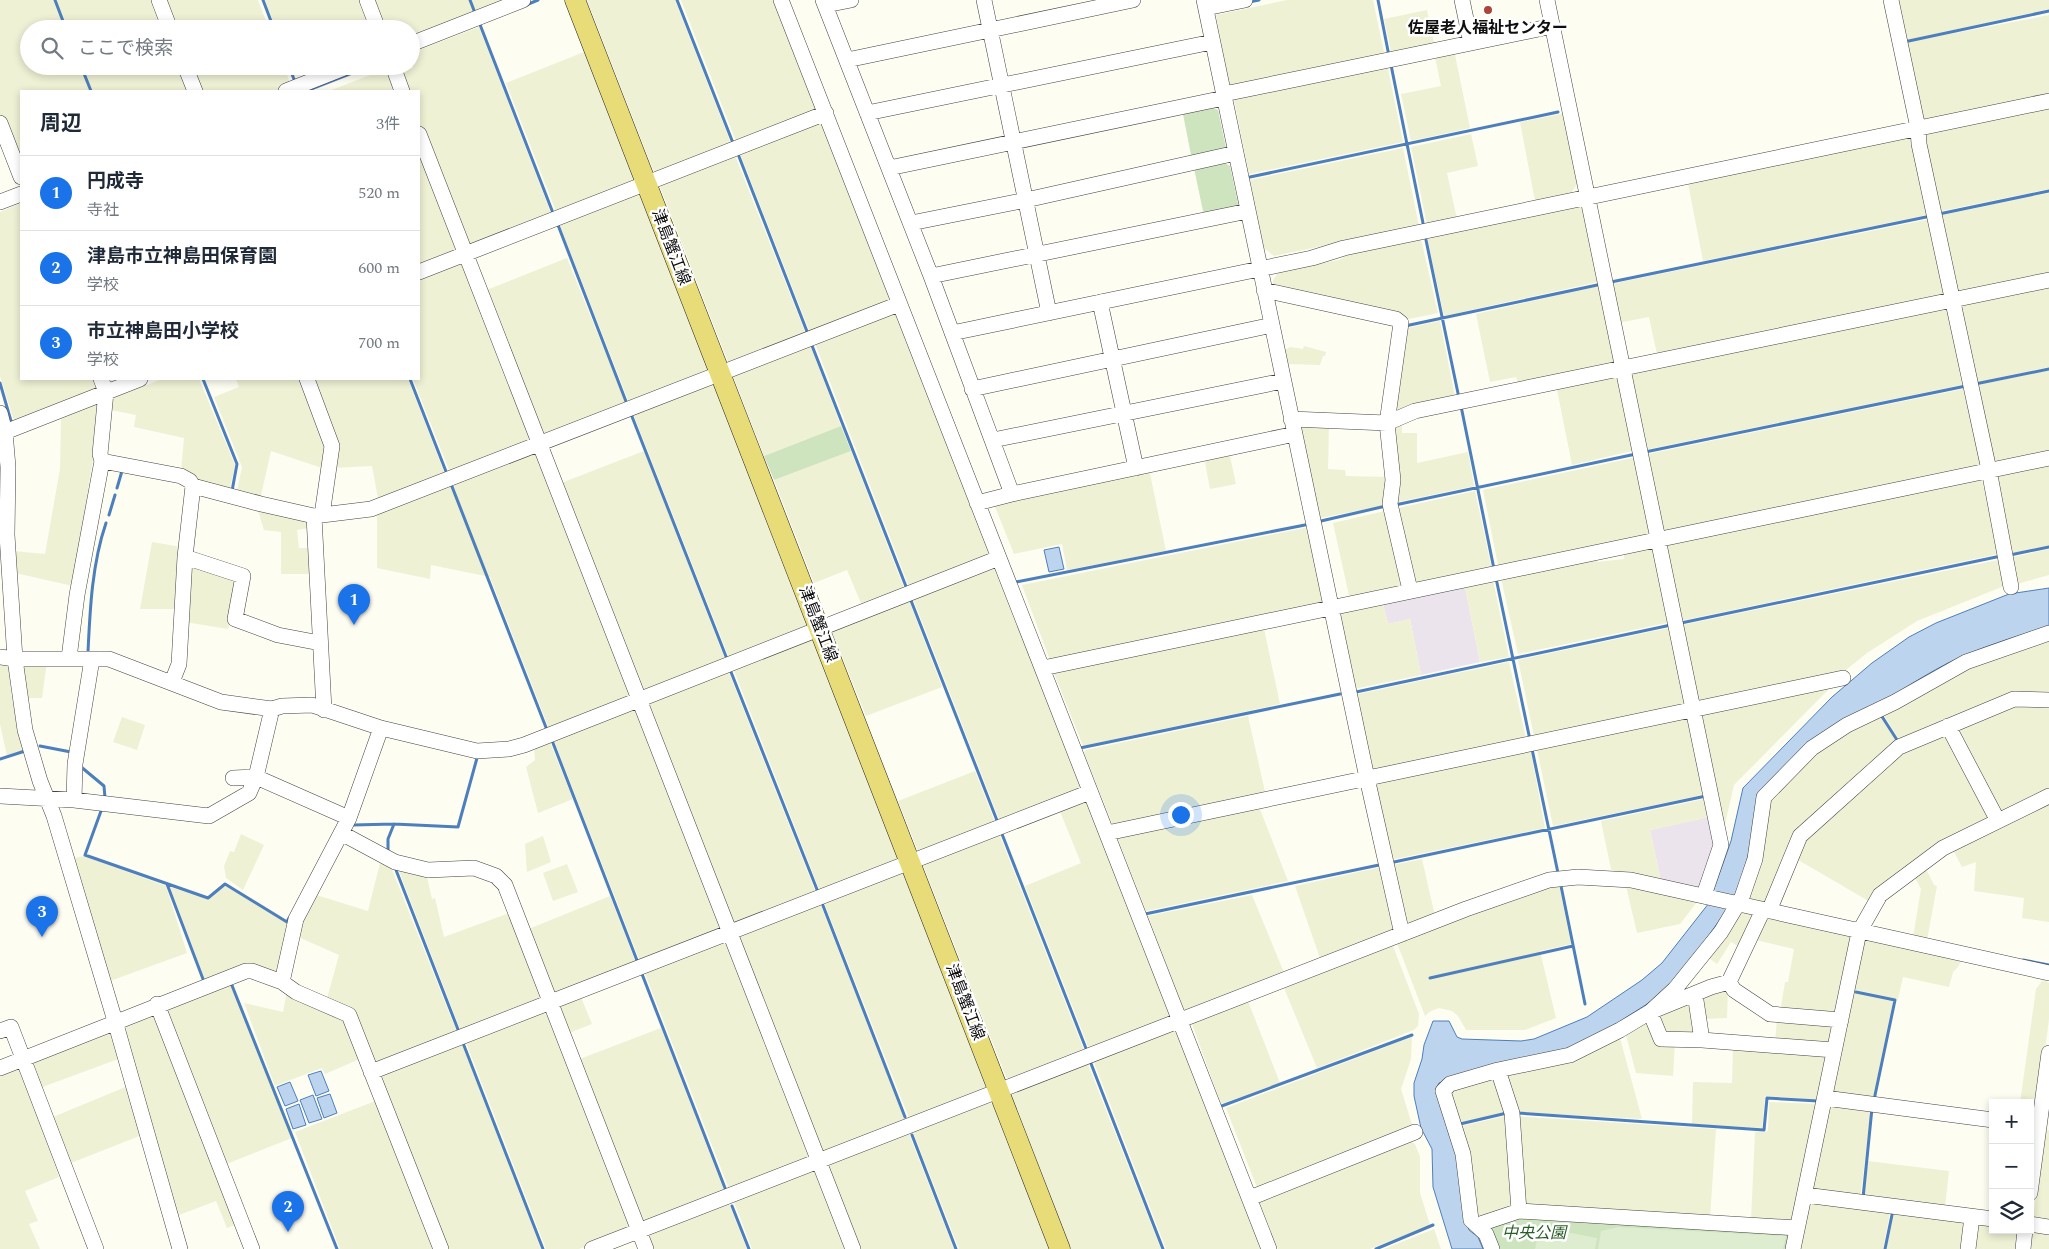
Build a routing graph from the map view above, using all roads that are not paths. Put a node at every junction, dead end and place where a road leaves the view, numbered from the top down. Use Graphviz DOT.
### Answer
graph roads {
  1 [pos="159,0"];
  2 [pos="367,0"];
  3 [pos="523,0"];
  4 [pos="575,0"];
  5 [pos="781,0"];
  6 [pos="851,0"];
  7 [pos="984,0"];
  8 [pos="1133,0"];
  9 [pos="1245,0"];
  10 [pos="1462,0"];
  11 [pos="1547,0"];
  12 [pos="1891,0"];
  13 [pos="825,3"];
  14 [pos="1205,4"];
  15 [pos="167,20"];
  16 [pos="375,20"];
  17 [pos="1553,26"];
  18 [pos="990,30"];
  19 [pos="420,40"];
  20 [pos="1212,42"];
  21 [pos="1471,43"];
  22 [pos="847,60"];
  23 [pos="189,75"];
  24 [pos="326,75"];
  25 [pos="396,75"];
  26 [pos="1002,86"];
  27 [pos="195,90"];
  28 [pos="289,90"];
  29 [pos="402,90"];
  30 [pos="1224,96"];
  31 [pos="2049,101"];
  32 [pos="826,113"];
  33 [pos="868,113"];
  34 [pos="0,123"];
  35 [pos="1918,128"];
  36 [pos="420,137"];
  37 [pos="1013,143"];
  38 [pos="1236,153"];
  39 [pos="889,168"];
  40 [pos="20,174"];
  41 [pos="646,183"];
  42 [pos="20,194"];
  43 [pos="1589,196"];
  44 [pos="1026,200"];
  45 [pos="0,202"];
  46 [pos="1248,211"];
  47 [pos="911,223"];
  48 [pos="466,254"];
  49 [pos="1037,255"];
  50 [pos="1260,269"];
  51 [pos="420,272"];
  52 [pos="931,276"];
  53 [pos="2049,280"];
  54 [pos="1264,290"];
  55 [pos="1953,300"];
  56 [pos="1100,302"];
  57 [pos="899,304"];
  58 [pos="1050,313"];
  59 [pos="1272,326"];
  60 [pos="952,333"];
  61 [pos="1112,359"];
  62 [pos="1623,368"];
  63 [pos="720,373"];
  64 [pos="134,380"];
  65 [pos="307,380"];
  66 [pos="1283,381"];
  67 [pos="104,385"];
  68 [pos="972,389"];
  69 [pos="0,413"];
  70 [pos="1124,413"];
  71 [pos="1291,419"];
  72 [pos="1387,423"];
  73 [pos="2,432"];
  74 [pos="1295,434"];
  75 [pos="993,440"];
  76 [pos="539,444"];
  77 [pos="2049,458"];
  78 [pos="102,461"];
  79 [pos="1136,468"];
  80 [pos="1989,470"];
  81 [pos="193,486"];
  82 [pos="1012,494"];
  83 [pos="980,502"];
  84 [pos="318,516"];
  85 [pos="4,534"];
  86 [pos="1659,539"];
  87 [pos="185,557"];
  88 [pos="999,558"];
  89 [pos="2011,587"];
  90 [pos="1410,590"];
  91 [pos="1332,608"];
  92 [pos="820,628"];
  93 [pos="2049,633"];
  94 [pos="320,643"];
  95 [pos="7,658"];
  96 [pos="69,658"];
  97 [pos="92,659"];
  98 [pos="1047,667"];
  99 [pos="1843,678"];
  100 [pos="172,682"];
  101 [pos="640,700"];
  102 [pos="2049,700"];
  103 [pos="272,708"];
  104 [pos="324,710"];
  105 [pos="1694,710"];
  106 [pos="1948,726"];
  107 [pos="381,728"];
  108 [pos="256,777"];
  109 [pos="233,778"];
  110 [pos="1367,778"];
  111 [pos="1090,792"];
  112 [pos="0,796"];
  113 [pos="2049,796"];
  114 [pos="48,799"];
  115 [pos="74,800"];
  116 [pos="348,818"];
  117 [pos="1998,821"];
  118 [pos="1110,832"];
  119 [pos="341,833"];
  120 [pos="910,863"];
  121 [pos="1706,895"];
  122 [pos="1737,904"];
  123 [pos="1766,910"];
  124 [pos="1858,932"];
  125 [pos="730,933"];
  126 [pos="1402,934"];
  127 [pos="2049,973"];
  128 [pos="282,982"];
  129 [pos="1729,982"];
  130 [pos="1695,994"];
  131 [pos="551,1003"];
  132 [pos="157,1004"];
  133 [pos="1650,1012"];
  134 [pos="1841,1020"];
  135 [pos="115,1021"];
  136 [pos="1180,1021"];
  137 [pos="0,1031"];
  138 [pos="1702,1040"];
  139 [pos="1834,1050"];
  140 [pos="2049,1054"];
  141 [pos="22,1059"];
  142 [pos="0,1068"];
  143 [pos="1498,1070"];
  144 [pos="371,1072"];
  145 [pos="999,1090"];
  146 [pos="1825,1098"];
  147 [pos="1989,1119"];
  148 [pos="2040,1126"];
  149 [pos="1415,1132"];
  150 [pos="819,1161"];
  151 [pos="2031,1189"];
  152 [pos="1805,1195"];
  153 [pos="1250,1198"];
  154 [pos="1519,1211"];
  155 [pos="1972,1216"];
  156 [pos="1989,1218"];
  157 [pos="1477,1225"];
  158 [pos="2034,1225"];
  159 [pos="2049,1227"];
  160 [pos="1797,1228"];
  161 [pos="639,1231"];
  162 [pos="2024,1234"];
  163 [pos="96,1249"];
  164 [pos="180,1249"];
  165 [pos="252,1249"];
  166 [pos="441,1249"];
  167 [pos="592,1249"];
  168 [pos="646,1249"];
  169 [pos="853,1249"];
  170 [pos="1060,1249"];
  171 [pos="1269,1249"];
  172 [pos="1492,1249"];
  173 [pos="1793,1249"];
  174 [pos="1968,1249"];
  175 [pos="2022,1249"];
  1 -- 15 [label="street"];
  2 -- 16 [label="street"];
  3 -- 19 [label="street"];
  4 -- 41 [label="main road, 津島蟹江線"];
  5 -- 32 [label="street"];
  6 -- 13 [label="street"];
  7 -- 18 [label="street"];
  8 -- 18 [label="street"];
  9 -- 14 [label="street"];
  10 -- 21 [label="street"];
  11 -- 17 [label="street"];
  12 -- 35 [label="street"];
  13 -- 22 [label="street"];
  14 -- 20 [label="street"];
  17 -- 21 [label="street"];
  17 -- 43 [label="street"];
  18 -- 22 [label="street"];
  18 -- 26 [label="street"];
  20 -- 26 [label="street"];
  20 -- 30 [label="street"];
  21 -- 30 [label="street"];
  22 -- 33 [label="street"];
  23 -- 27 [label="street"];
  24 -- 28 [label="street"];
  25 -- 29 [label="street"];
  26 -- 33 [label="street"];
  26 -- 37 [label="street"];
  30 -- 37 [label="street"];
  30 -- 38 [label="street"];
  31 -- 35 [label="street"];
  32 -- 41 [label="street"];
  32 -- 57 [label="street"];
  33 -- 39 [label="street"];
  34 -- 40 [label="street"];
  35 -- 43 [label="street"];
  35 -- 55 [label="street"];
  36 -- 48 [label="street"];
  37 -- 39 [label="street"];
  37 -- 44 [label="street"];
  38 -- 44 [label="street"];
  38 -- 46 [label="street"];
  39 -- 47 [label="street"];
  41 -- 48 [label="street"];
  41 -- 63 [label="main road, 津島蟹江線"];
  42 -- 45 [label="street"];
  43 -- 50 [label="street"];
  43 -- 62 [label="street"];
  44 -- 47 [label="street"];
  44 -- 49 [label="street"];
  46 -- 49 [label="street"];
  46 -- 50 [label="street"];
  47 -- 52 [label="street"];
  48 -- 51 [label="street"];
  48 -- 76 [label="street"];
  49 -- 52 [label="street"];
  49 -- 58 [label="street"];
  50 -- 54 [label="street"];
  50 -- 56 [label="street"];
  52 -- 60 [label="street"];
  53 -- 55 [label="street"];
  54 -- 59 [label="street"];
  54 -- 72 [label="street"];
  55 -- 62 [label="street"];
  55 -- 80 [label="street"];
  56 -- 58 [label="street"];
  56 -- 61 [label="street"];
  57 -- 63 [label="street"];
  57 -- 83 [label="street"];
  58 -- 60 [label="street"];
  59 -- 61 [label="street"];
  59 -- 66 [label="street"];
  60 -- 68 [label="street"];
  61 -- 68 [label="street"];
  61 -- 70 [label="street"];
  62 -- 72 [label="street"];
  62 -- 86 [label="street"];
  63 -- 76 [label="street"];
  63 -- 92 [label="main road, 津島蟹江線"];
  64 -- 67 [label="street"];
  65 -- 84 [label="street"];
  66 -- 70 [label="street"];
  66 -- 71 [label="street"];
  67 -- 73 [label="street"];
  67 -- 78 [label="street"];
  68 -- 75 [label="street"];
  69 -- 73 [label="street"];
  70 -- 75 [label="street"];
  70 -- 79 [label="street"];
  71 -- 72 [label="street"];
  71 -- 74 [label="street"];
  72 -- 90 [label="street"];
  73 -- 85 [label="street"];
  74 -- 79 [label="street"];
  74 -- 91 [label="street"];
  75 -- 82 [label="street"];
  76 -- 84 [label="street"];
  76 -- 101 [label="street"];
  77 -- 80 [label="street"];
  78 -- 81 [label="street"];
  78 -- 96 [label="street"];
  79 -- 82 [label="street"];
  80 -- 86 [label="street"];
  80 -- 89 [label="street"];
  81 -- 84 [label="street"];
  81 -- 87 [label="street"];
  82 -- 83 [label="street"];
  83 -- 88 [label="street"];
  84 -- 94 [label="street"];
  85 -- 95 [label="street"];
  86 -- 90 [label="street"];
  86 -- 105 [label="street"];
  87 -- 94 [label="street"];
  87 -- 100 [label="street"];
  88 -- 92 [label="street"];
  88 -- 98 [label="street"];
  90 -- 91 [label="street"];
  91 -- 98 [label="street"];
  91 -- 110 [label="street"];
  92 -- 101 [label="street"];
  92 -- 120 [label="main road, 津島蟹江線"];
  93 -- 122 [label="street"];
  94 -- 104 [label="street"];
  95 -- 96 [label="street"];
  95 -- 114 [label="street"];
  96 -- 97 [label="street"];
  97 -- 100 [label="street"];
  97 -- 115 [label="street"];
  98 -- 111 [label="street"];
  99 -- 105 [label="street"];
  100 -- 103 [label="street"];
  101 -- 107 [label="street"];
  101 -- 125 [label="street"];
  102 -- 106 [label="street"];
  103 -- 104 [label="street"];
  103 -- 108 [label="street"];
  104 -- 107 [label="street"];
  105 -- 110 [label="street"];
  105 -- 121 [label="street"];
  106 -- 117 [label="street"];
  106 -- 123 [label="street"];
  107 -- 116 [label="street"];
  108 -- 109 [label="street"];
  108 -- 115 [label="street"];
  108 -- 116 [label="street"];
  110 -- 118 [label="street"];
  110 -- 126 [label="street"];
  111 -- 118 [label="street"];
  111 -- 120 [label="street"];
  112 -- 114 [label="street"];
  113 -- 117 [label="street"];
  114 -- 115 [label="street"];
  114 -- 135 [label="street"];
  116 -- 119 [label="street"];
  117 -- 124 [label="street"];
  118 -- 136 [label="street"];
  119 -- 128 [label="street"];
  119 -- 131 [label="street"];
  120 -- 125 [label="street"];
  120 -- 145 [label="main road, 津島蟹江線"];
  121 -- 122 [label="street"];
  121 -- 126 [label="street"];
  122 -- 123 [label="street"];
  122 -- 133 [label="street"];
  123 -- 124 [label="street"];
  123 -- 129 [label="street"];
  124 -- 127 [label="street"];
  124 -- 134 [label="street"];
  125 -- 131 [label="street"];
  125 -- 150 [label="street"];
  126 -- 136 [label="street"];
  128 -- 132 [label="street"];
  128 -- 144 [label="street"];
  129 -- 130 [label="street"];
  129 -- 134 [label="street"];
  130 -- 133 [label="street"];
  130 -- 138 [label="street"];
  131 -- 144 [label="street"];
  131 -- 161 [label="street"];
  132 -- 135 [label="street"];
  132 -- 165 [label="street"];
  133 -- 138 [label="street"];
  133 -- 143 [label="street"];
  134 -- 139 [label="street"];
  135 -- 141 [label="street"];
  135 -- 164 [label="street"];
  136 -- 145 [label="street"];
  136 -- 153 [label="street"];
  137 -- 141 [label="street"];
  138 -- 139 [label="street"];
  139 -- 146 [label="street"];
  140 -- 148 [label="street"];
  141 -- 142 [label="street"];
  141 -- 163 [label="street"];
  143 -- 154 [label="street"];
  143 -- 157 [label="street"];
  144 -- 166 [label="street"];
  145 -- 150 [label="street"];
  145 -- 170 [label="main road, 津島蟹江線"];
  146 -- 147 [label="street"];
  146 -- 152 [label="street"];
  148 -- 151 [label="street"];
  149 -- 153 [label="street"];
  150 -- 161 [label="street"];
  150 -- 169 [label="street"];
  152 -- 155 [label="street"];
  152 -- 160 [label="street"];
  153 -- 171 [label="street"];
  154 -- 157 [label="street"];
  154 -- 160 [label="street"];
  155 -- 156 [label="street"];
  155 -- 174 [label="street"];
  157 -- 172 [label="street"];
  158 -- 159 [label="street"];
  160 -- 173 [label="street"];
  161 -- 167 [label="street"];
  161 -- 168 [label="street"];
  162 -- 175 [label="street"];
}
